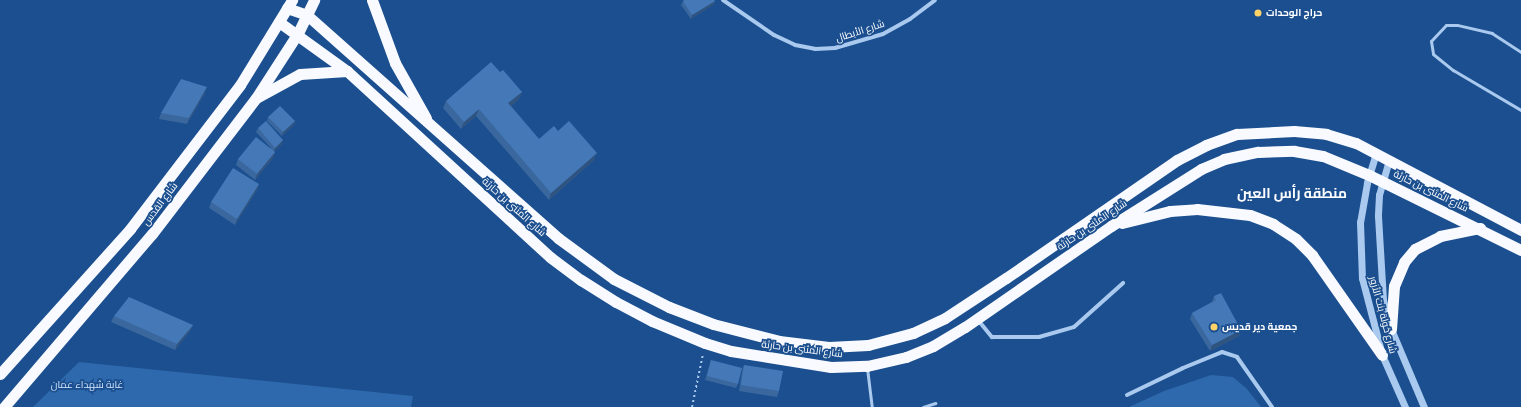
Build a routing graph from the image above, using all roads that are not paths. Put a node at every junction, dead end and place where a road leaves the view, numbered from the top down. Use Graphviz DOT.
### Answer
graph roads {
  1 [pos="314,0"];
  2 [pos="372,0"];
  3 [pos="723,0"];
  4 [pos="935,0"];
  5 [pos="289,4"];
  6 [pos="307,15"];
  7 [pos="279,22"];
  8 [pos="298,33"];
  9 [pos="1521,52"];
  10 [pos="347,71"];
  11 [pos="256,98"];
  12 [pos="1521,110"];
  13 [pos="431,127"];
  14 [pos="1376,153"];
  15 [pos="1389,160"];
  16 [pos="1369,175"];
  17 [pos="1382,181"];
  18 [pos="1112,226"];
  19 [pos="1480,228"];
  20 [pos="1521,230"];
  21 [pos="1521,250"];
  22 [pos="1123,283"];
  23 [pos="976,319"];
  24 [pos="1391,329"];
  25 [pos="1382,354"];
  26 [pos="867,366"];
  27 [pos="0,374"];
  28 [pos="1127,395"];
  29 [pos="935,403"];
  30 [pos="4,407"];
  31 [pos="872,407"];
  32 [pos="923,407"];
  33 [pos="1272,407"];
  34 [pos="1406,407"];
  35 [pos="1424,407"];
  1 -- 6 [label="highway, شارع القدس"];
  2 -- 13 [label="highway"];
  3 -- 4 [label="street, شارع الأبطال"];
  5 -- 6 [label="highway, شارع المثنى بن حارثة"];
  5 -- 7 [label="highway, شارع القدس"];
  6 -- 8 [label="highway, شارع القدس"];
  6 -- 13 [label="highway, شارع المثنى بن حارثة"];
  7 -- 8 [label="highway, شارع المثنى بن حارثة"];
  7 -- 27 [label="highway, شارع القدس"];
  8 -- 10 [label="highway, شارع المثنى بن حارثة"];
  8 -- 11 [label="highway, شارع القدس"];
  9 -- 12 [label="lane"];
  10 -- 11 [label="highway"];
  10 -- 26 [label="highway, شارع المثنى بن حارثة"];
  11 -- 30 [label="highway, شارع القدس"];
  13 -- 14 [label="highway, شارع المثنى بن حارثة"];
  14 -- 15 [label="highway, شارع المثنى بن حارثة"];
  14 -- 16 [label="street, شارع خولة بنت الأزور"];
  15 -- 17 [label="street, شارع خولة بنت الأزور"];
  15 -- 20 [label="highway, شارع المثنى بن حارثة"];
  16 -- 17 [label="highway, شارع المثنى بن حارثة"];
  16 -- 18 [label="highway, شارع المثنى بن حارثة"];
  16 -- 25 [label="street, شارع خولة بنت الأزور"];
  17 -- 19 [label="highway, شارع المثنى بن حارثة"];
  17 -- 24 [label="street, شارع خولة بنت الأزور"];
  18 -- 23 [label="highway, شارع المثنى بن حارثة"];
  18 -- 25 [label="highway"];
  19 -- 21 [label="highway, شارع المثنى بن حارثة"];
  19 -- 24 [label="highway"];
  22 -- 23 [label="street"];
  23 -- 26 [label="highway, شارع المثنى بن حارثة"];
  24 -- 35 [label="street, شارع خولة بنت الأزور"];
  25 -- 34 [label="street, شارع خولة بنت الأزور"];
  26 -- 31 [label="lane"];
  28 -- 33 [label="street"];
  29 -- 32 [label="lane"];
}
